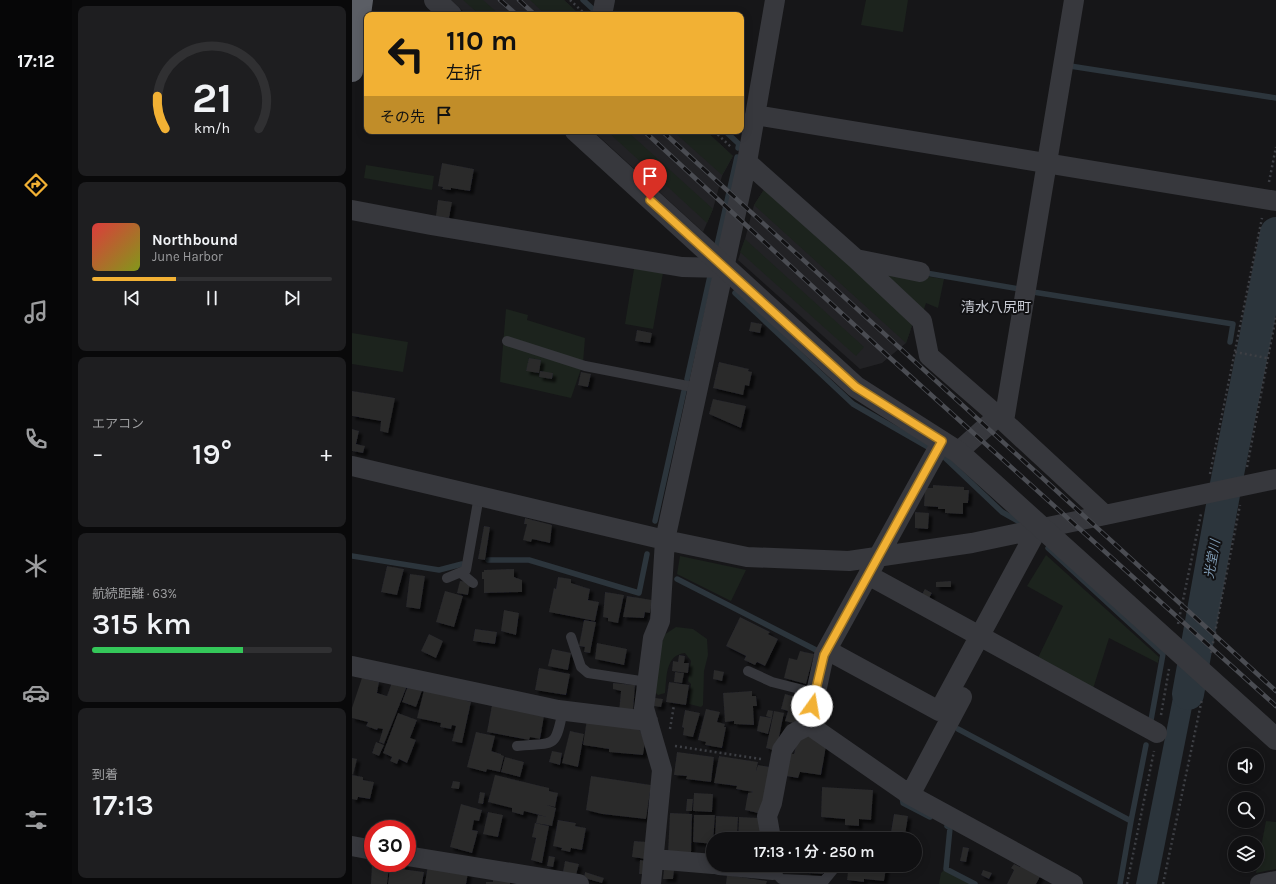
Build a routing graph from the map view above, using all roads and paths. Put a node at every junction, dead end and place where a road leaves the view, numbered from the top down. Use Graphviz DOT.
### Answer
graph roads {
  1 [pos="362,0"];
  2 [pos="435,0"];
  3 [pos="570,0"];
  4 [pos="605,0"];
  5 [pos="775,0"];
  6 [pos="1074,0"];
  7 [pos="448,12"];
  8 [pos="583,12"];
  9 [pos="603,12"];
  10 [pos="353,57"];
  11 [pos="755,115"];
  12 [pos="579,134"];
  13 [pos="1276,147"];
  14 [pos="747,162"];
  15 [pos="1047,163"];
  16 [pos="1270,200"];
  17 [pos="352,210"];
  18 [pos="856,259"];
  19 [pos="724,268"];
  20 [pos="920,272"];
  21 [pos="1276,316"];
  22 [pos="507,341"];
  23 [pos="1235,352"];
  24 [pos="1265,358"];
  25 [pos="698,388"];
  26 [pos="1001,419"];
  27 [pos="950,446"];
  28 [pos="352,466"];
  29 [pos="1276,479"];
  30 [pos="1242,486"];
  31 [pos="1208,494"];
  32 [pos="479,496"];
  33 [pos="1105,515"];
  34 [pos="1043,531"];
  35 [pos="665,540"];
  36 [pos="873,567"];
  37 [pos="461,573"];
  38 [pos="447,578"];
  39 [pos="473,583"];
  40 [pos="572,637"];
  41 [pos="985,639"];
  42 [pos="1176,648"];
  43 [pos="827,650"];
  44 [pos="352,666"];
  45 [pos="748,671"];
  46 [pos="1206,674"];
  47 [pos="647,682"];
  48 [pos="815,693"];
  49 [pos="674,705"];
  50 [pos="563,710"];
  51 [pos="648,721"];
  52 [pos="809,725"];
  53 [pos="1157,733"];
  54 [pos="1276,739"];
  55 [pos="661,744"];
  56 [pos="517,746"];
  57 [pos="780,761"];
  58 [pos="910,795"];
  59 [pos="770,832"];
  60 [pos="352,846"];
  61 [pos="364,848"];
  62 [pos="416,859"];
  63 [pos="654,859"];
  64 [pos="706,863"];
  65 [pos="831,872"];
  66 [pos="773,873"];
  67 [pos="474,875"];
  68 [pos="1276,881"];
  69 [pos="580,884"];
  70 [pos="651,884"];
  71 [pos="1073,884"];
  72 [pos="1128,884"];
  73 [pos="1163,884"];
  74 [pos="1260,884"];
  1 -- 10 [label="highway"];
  2 -- 7 [label="street"];
  3 -- 8 [label="path"];
  4 -- 9 [label="street"];
  5 -- 11 [label="street"];
  6 -- 15 [label="street"];
  11 -- 14 [label="street"];
  11 -- 15 [label="street"];
  12 -- 19 [label="street"];
  13 -- 16 [label="path"];
  14 -- 18 [label="street"];
  14 -- 19 [label="street"];
  15 -- 16 [label="street"];
  15 -- 26 [label="street"];
  16 -- 23 [label="path"];
  17 -- 19 [label="street"];
  18 -- 20 [label="street"];
  18 -- 26 [label="street"];
  19 -- 25 [label="street"];
  19 -- 27 [label="street"];
  21 -- 24 [label="path"];
  22 -- 25 [label="lane"];
  23 -- 24 [label="path"];
  23 -- 31 [label="path"];
  24 -- 30 [label="path"];
  25 -- 35 [label="street"];
  26 -- 27 [label="street"];
  26 -- 33 [label="street"];
  27 -- 34 [label="street"];
  27 -- 36 [label="street"];
  28 -- 32 [label="street"];
  29 -- 30 [label="street"];
  30 -- 31 [label="street"];
  30 -- 46 [label="path"];
  31 -- 33 [label="street"];
  31 -- 42 [label="path"];
  32 -- 35 [label="street"];
  32 -- 37 [label="lane"];
  33 -- 34 [label="street"];
  34 -- 36 [label="street"];
  34 -- 41 [label="street"];
  34 -- 42 [label="street"];
  35 -- 36 [label="street"];
  35 -- 47 [label="street"];
  36 -- 41 [label="street"];
  36 -- 43 [label="street"];
  37 -- 38 [label="lane"];
  37 -- 39 [label="lane"];
  40 -- 47 [label="lane"];
  41 -- 43 [label="street"];
  41 -- 53 [label="street"];
  41 -- 58 [label="street"];
  42 -- 46 [label="street"];
  42 -- 53 [label="path"];
  43 -- 48 [label="street"];
  44 -- 50 [label="street"];
  45 -- 48 [label="lane"];
  46 -- 54 [label="street"];
  46 -- 73 [label="path"];
  47 -- 51 [label="street"];
  48 -- 52 [label="street"];
  49 -- 55 [label="path"];
  50 -- 51 [label="street"];
  50 -- 56 [label="lane"];
  51 -- 55 [label="street"];
  52 -- 57 [label="street"];
  52 -- 58 [label="street"];
  53 -- 72 [label="path"];
  55 -- 57 [label="path"];
  55 -- 63 [label="street"];
  57 -- 59 [label="street"];
  58 -- 71 [label="street"];
  60 -- 61 [label="street"];
  62 -- 67 [label="street"];
  63 -- 64 [label="street"];
  63 -- 70 [label="street"];
  65 -- 66 [label="lane"];
  67 -- 69 [label="street"];
  68 -- 74 [label="street"];
}
